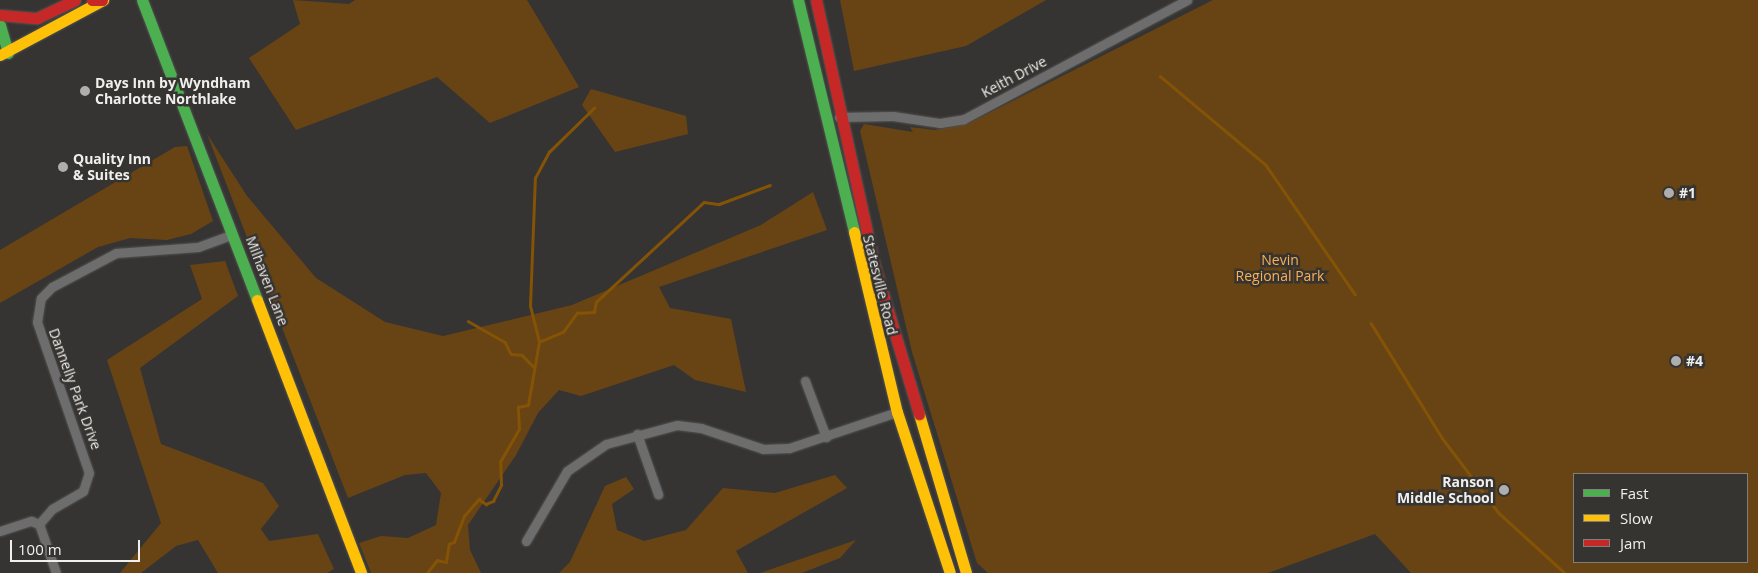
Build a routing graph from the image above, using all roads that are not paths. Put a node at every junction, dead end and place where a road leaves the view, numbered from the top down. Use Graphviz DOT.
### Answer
graph roads {
  1 [pos="75,0"];
  2 [pos="92,0"];
  3 [pos="103,0"];
  4 [pos="142,0"];
  5 [pos="798,0"];
  6 [pos="816,0"];
  7 [pos="1187,0"];
  8 [pos="0,15"];
  9 [pos="0,25"];
  10 [pos="4,54"];
  11 [pos="0,64"];
  12 [pos="839,117"];
  13 [pos="233,234"];
  14 [pos="805,382"];
  15 [pos="897,412"];
  16 [pos="637,434"];
  17 [pos="826,437"];
  18 [pos="658,494"];
  19 [pos="39,524"];
  20 [pos="0,531"];
  21 [pos="526,541"];
  22 [pos="56,573"];
  23 [pos="361,573"];
  24 [pos="950,573"];
  25 [pos="966,573"];
  1 -- 8 [label="main road"];
  2 -- 3 [label="main road"];
  3 -- 10 [label="main road"];
  4 -- 13 [label="main road, Milhaven Lane"];
  5 -- 15 [label="main road, Statesville Road"];
  6 -- 12 [label="main road, Statesville Road"];
  7 -- 12 [label="street, Keith Drive"];
  9 -- 10 [label="main road"];
  10 -- 11 [label="main road"];
  12 -- 25 [label="main road, Statesville Road"];
  13 -- 19 [label="street, Dannelly Park Drive"];
  13 -- 23 [label="main road, Milhaven Lane"];
  14 -- 17 [label="street"];
  15 -- 17 [label="street"];
  15 -- 24 [label="main road, Statesville Road"];
  16 -- 17 [label="street"];
  16 -- 18 [label="street"];
  16 -- 21 [label="street"];
  19 -- 20 [label="street"];
  19 -- 22 [label="street"];
}
